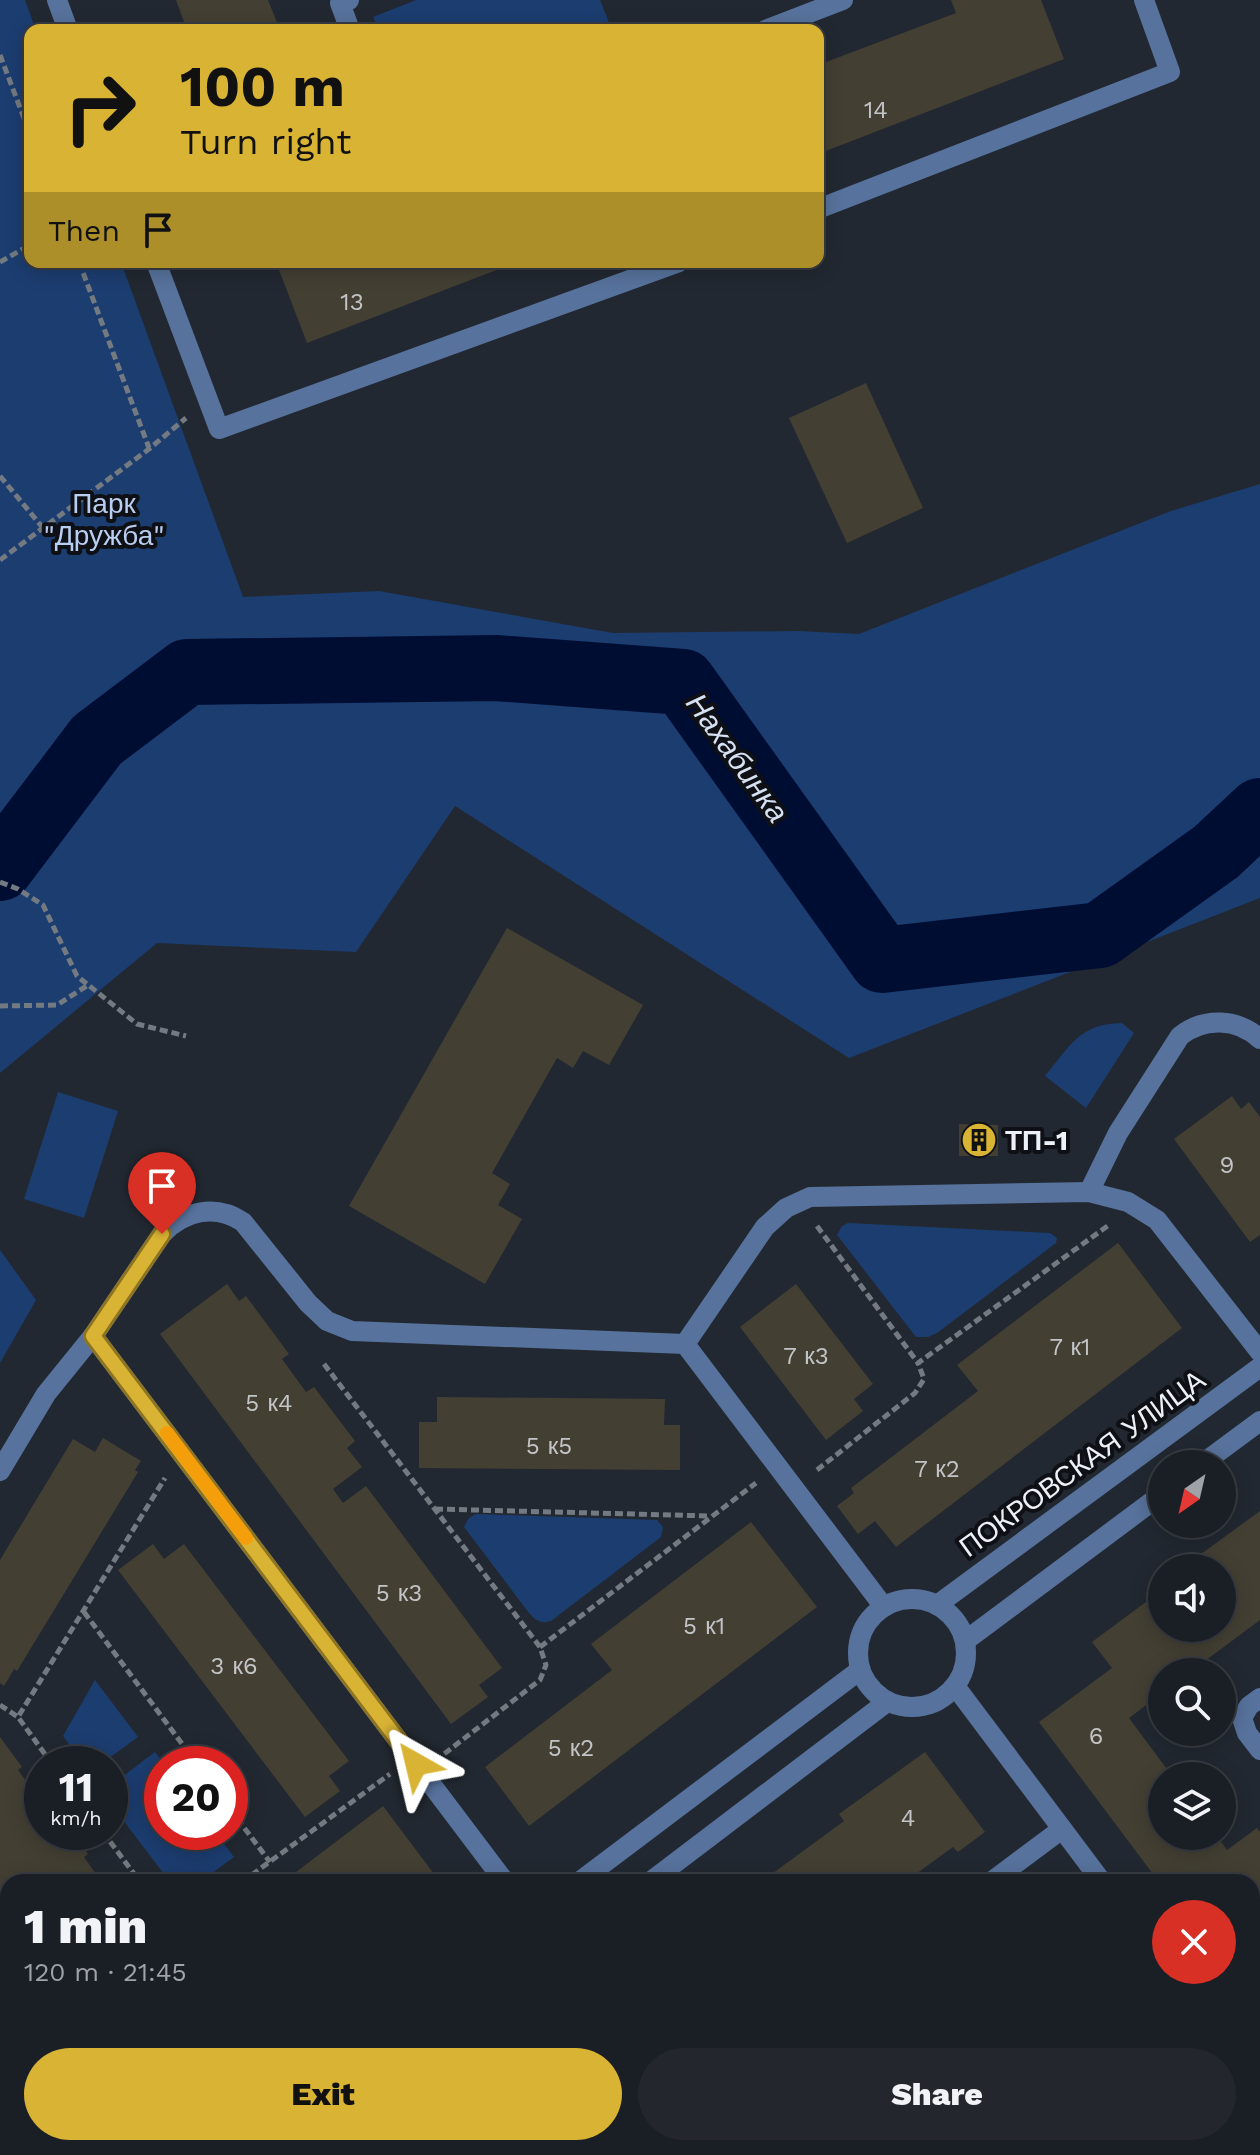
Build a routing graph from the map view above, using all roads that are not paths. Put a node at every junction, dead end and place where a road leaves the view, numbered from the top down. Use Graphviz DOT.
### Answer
graph roads {
  1 [pos="57,0"];
  2 [pos="349,0"];
  3 [pos="843,0"];
  4 [pos="1144,0"];
  5 [pos="66,24"];
  6 [pos="348,24"];
  7 [pos="781,24"];
  8 [pos="824,207"];
  9 [pos="158,268"];
  10 [pos="662,268"];
  11 [pos="1260,1039"];
  12 [pos="1089,1192"];
  13 [pos="93,1336"];
  14 [pos="685,1344"];
  15 [pos="1260,1352"];
  16 [pos="1260,1367"];
  17 [pos="1260,1421"];
  18 [pos="1221,1450"];
  19 [pos="0,1471"];
  20 [pos="1148,1504"];
  21 [pos="937,1605"];
  22 [pos="884,1607"];
  23 [pos="965,1641"];
  24 [pos="860,1670"];
  25 [pos="955,1686"];
  26 [pos="1260,1698"];
  27 [pos="887,1702"];
  28 [pos="1260,1750"];
  29 [pos="1062,1829"];
  30 [pos="499,1874"];
  31 [pos="590,1874"];
  32 [pos="661,1874"];
  33 [pos="1002,1874"];
  34 [pos="1096,1874"];
  1 -- 5 [label="street"];
  2 -- 6 [label="street"];
  3 -- 7 [label="street"];
  4 -- 8 [label="street"];
  9 -- 10 [label="street"];
  11 -- 12 [label="street"];
  12 -- 14 [label="street"];
  12 -- 15 [label="street"];
  13 -- 14 [label="street"];
  13 -- 19 [label="street"];
  13 -- 30 [label="street"];
  14 -- 22 [label="street"];
  16 -- 21 [label="street, ПОКРОВСКАЯ УЛИЦА"];
  17 -- 18 [label="street"];
  20 -- 23 [label="street"];
  21 -- 22 [label="street"];
  21 -- 23 [label="street"];
  22 -- 24 [label="street"];
  23 -- 25 [label="street"];
  24 -- 27 [label="street"];
  24 -- 31 [label="street"];
  25 -- 27 [label="street"];
  25 -- 29 [label="street"];
  26 -- 28 [label="street"];
  27 -- 32 [label="street"];
  29 -- 33 [label="street"];
  29 -- 34 [label="street"];
}
